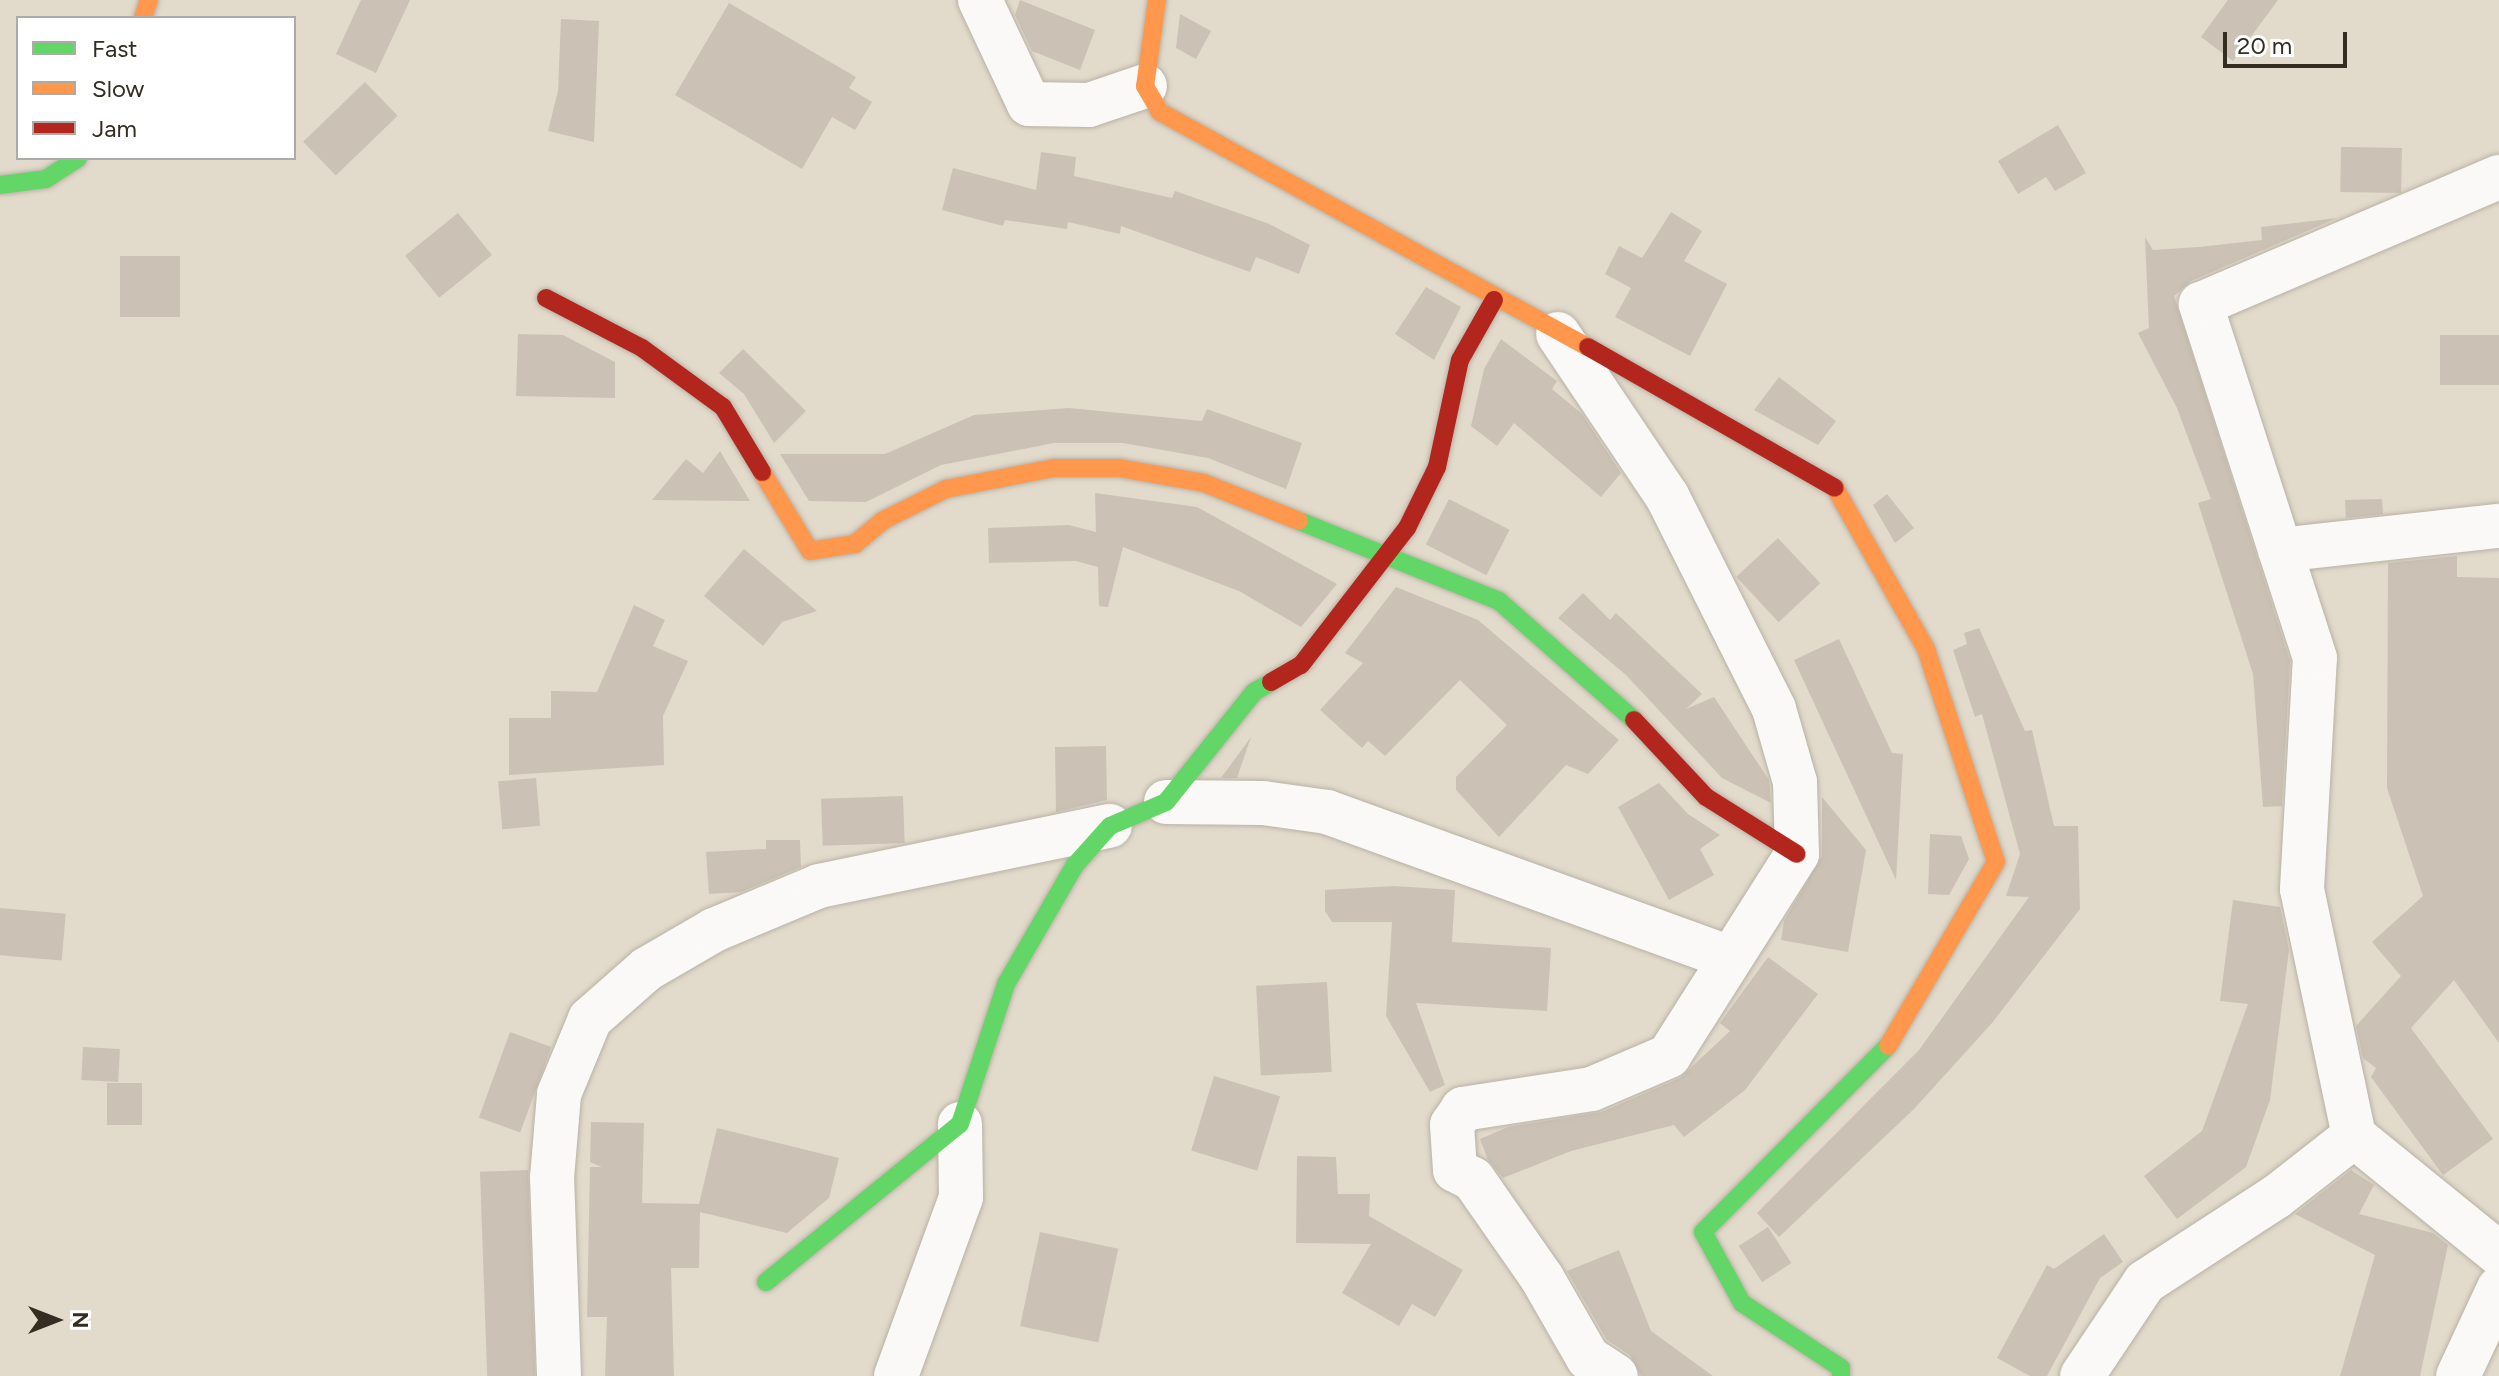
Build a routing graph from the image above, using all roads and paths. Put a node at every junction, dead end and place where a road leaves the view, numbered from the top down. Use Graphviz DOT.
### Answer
graph roads {
  1 [pos="980,0"];
  2 [pos="1157,0"];
  3 [pos="1145,86"];
  4 [pos="75,160"];
  5 [pos="2499,177"];
  6 [pos="0,185"];
  7 [pos="546,298"];
  8 [pos="1494,300"];
  9 [pos="1558,334"];
  10 [pos="2499,526"];
  11 [pos="2280,550"];
  12 [pos="1385,556"];
  13 [pos="1166,802"];
  14 [pos="1110,826"];
  15 [pos="1797,854"];
  16 [pos="1727,957"];
  17 [pos="960,1124"];
  18 [pos="2354,1136"];
  19 [pos="2499,1254"];
  20 [pos="766,1282"];
  21 [pos="2499,1288"];
  22 [pos="559,1376"];
  23 [pos="896,1376"];
  24 [pos="1616,1376"];
  25 [pos="1841,1376"];
  26 [pos="2082,1376"];
  27 [pos="2458,1376"];
  1 -- 3 [label="street"];
  2 -- 3 [label="main road"];
  3 -- 8 [label="main road"];
  4 -- 6 [label="main road"];
  5 -- 11 [label="street"];
  7 -- 12 [label="main road"];
  8 -- 9 [label="main road"];
  8 -- 12 [label="main road"];
  9 -- 15 [label="street"];
  9 -- 25 [label="main road"];
  10 -- 11 [label="street"];
  11 -- 18 [label="street"];
  12 -- 13 [label="main road"];
  12 -- 15 [label="main road"];
  13 -- 14 [label="main road"];
  13 -- 16 [label="street"];
  14 -- 17 [label="main road"];
  14 -- 22 [label="street"];
  15 -- 16 [label="street"];
  16 -- 24 [label="street"];
  17 -- 20 [label="main road"];
  17 -- 23 [label="street"];
  18 -- 19 [label="street"];
  18 -- 26 [label="street"];
  21 -- 27 [label="street"];
}
